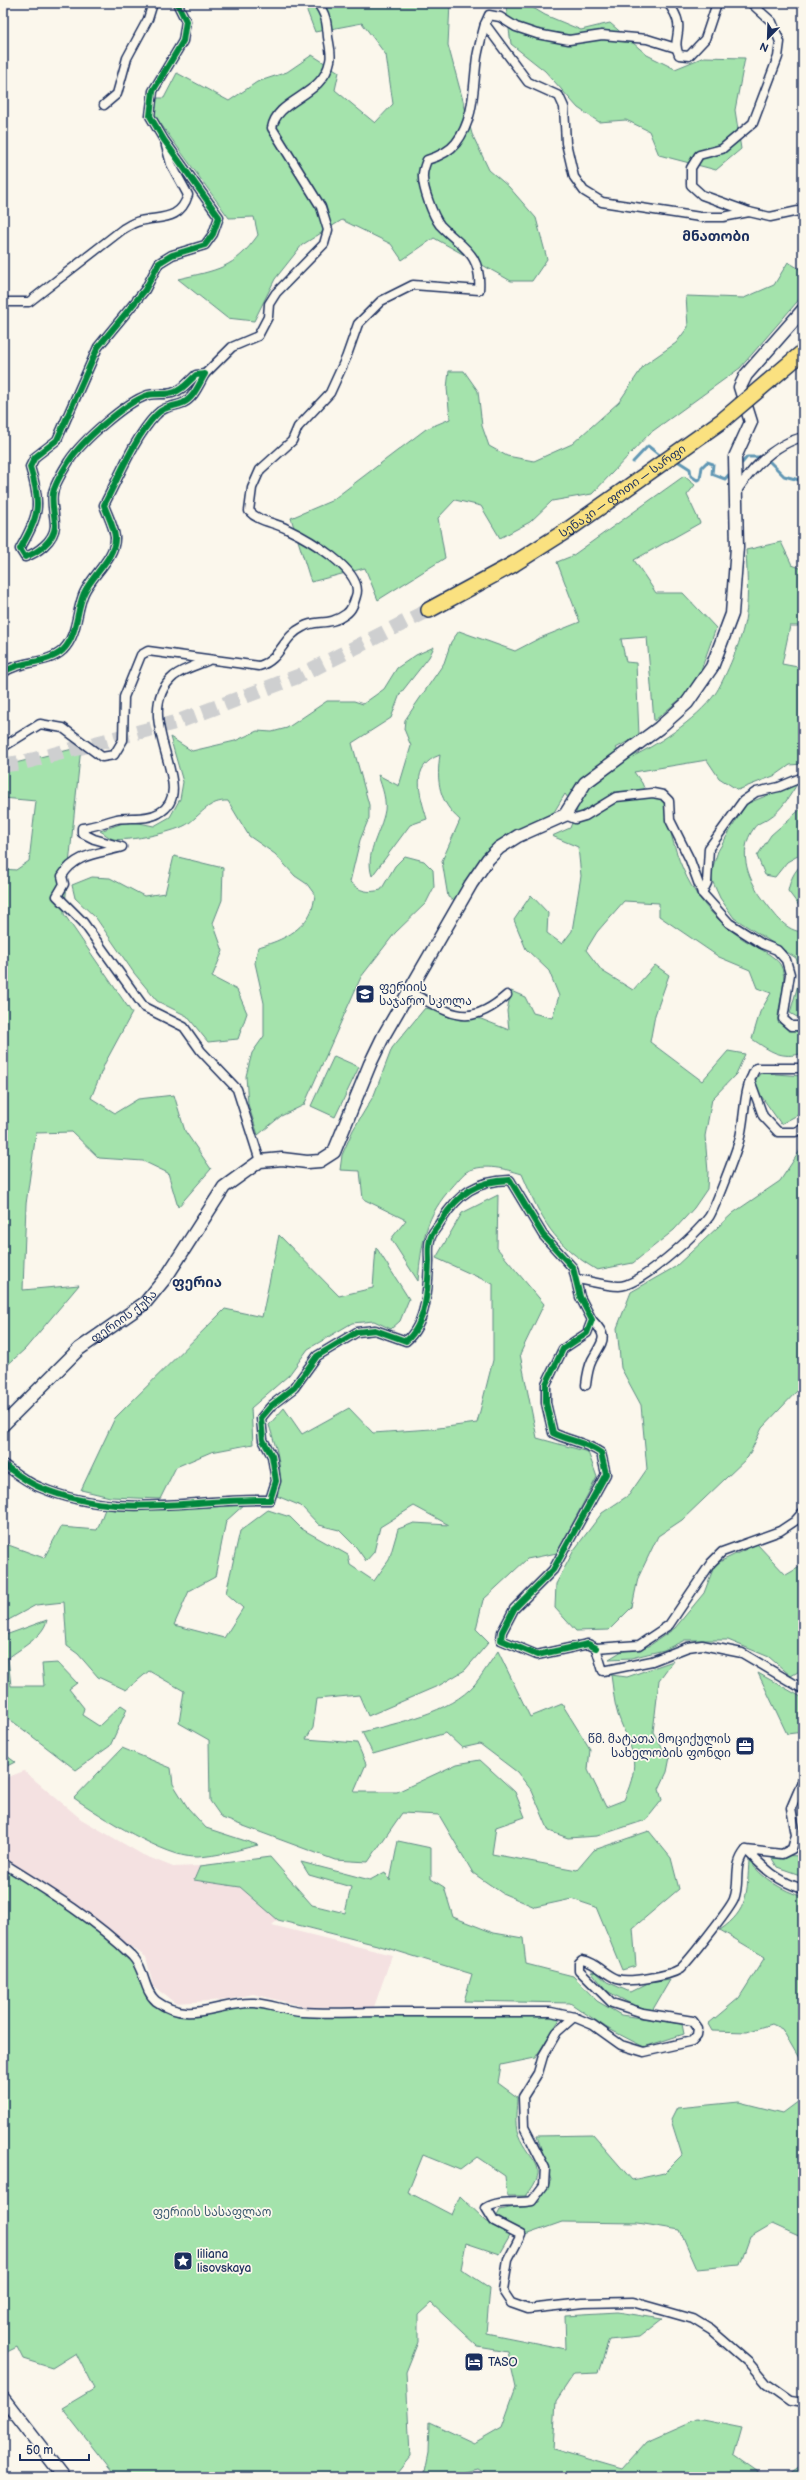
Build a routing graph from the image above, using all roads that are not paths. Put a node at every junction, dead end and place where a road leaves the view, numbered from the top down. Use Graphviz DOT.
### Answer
graph roads {
  1 [pos="153,3"];
  2 [pos="177,3"];
  3 [pos="317,3"];
  4 [pos="668,3"];
  5 [pos="717,3"];
  6 [pos="751,3"];
  7 [pos="485,24"];
  8 [pos="676,48"];
  9 [pos="104,105"];
  10 [pos="164,140"];
  11 [pos="803,210"];
  12 [pos="749,212"];
  13 [pos="3,302"];
  14 [pos="803,310"];
  15 [pos="803,352"];
  16 [pos="205,374"];
  17 [pos="803,437"];
  18 [pos="736,492"];
  19 [pos="429,610"];
  20 [pos="207,661"];
  21 [pos="3,673"];
  22 [pos="3,748"];
  23 [pos="803,777"];
  24 [pos="565,815"];
  25 [pos="702,893"];
  26 [pos="409,992"];
  27 [pos="507,995"];
  28 [pos="803,1026"];
  29 [pos="803,1068"];
  30 [pos="749,1079"];
  31 [pos="803,1129"];
  32 [pos="260,1161"];
  33 [pos="577,1278"];
  34 [pos="592,1320"];
  35 [pos="586,1384"];
  36 [pos="3,1425"];
  37 [pos="3,1464"];
  38 [pos="803,1512"];
  39 [pos="596,1648"];
  40 [pos="803,1689"];
  41 [pos="803,1780"];
  42 [pos="746,1850"];
  43 [pos="3,1863"];
  44 [pos="803,1889"];
  45 [pos="574,2017"];
  46 [pos="3,2398"];
  47 [pos="803,2403"];
  48 [pos="64,2477"];
  1 -- 9 [label="street"];
  2 -- 10 [label="street"];
  3 -- 16 [label="street"];
  4 -- 8 [label="street"];
  5 -- 8 [label="street"];
  6 -- 12 [label="street"];
  7 -- 8 [label="street"];
  7 -- 12 [label="street"];
  7 -- 20 [label="street"];
  10 -- 13 [label="street"];
  10 -- 16 [label="street"];
  11 -- 12 [label="street"];
  14 -- 18 [label="street"];
  15 -- 19 [label="highway, სენაკი — ფოთი — სარფი, bridge"];
  16 -- 21 [label="street"];
  17 -- 18 [label="street"];
  18 -- 24 [label="street"];
  20 -- 22 [label="street"];
  20 -- 32 [label="street"];
  23 -- 25 [label="street"];
  24 -- 25 [label="street"];
  24 -- 26 [label="street"];
  25 -- 28 [label="street"];
  26 -- 27 [label="street"];
  26 -- 32 [label="street"];
  29 -- 30 [label="street"];
  30 -- 31 [label="street"];
  30 -- 33 [label="street"];
  32 -- 36 [label="street, ფერიის ქუჩა"];
  33 -- 34 [label="street"];
  33 -- 37 [label="street"];
  34 -- 35 [label="street"];
  34 -- 39 [label="street"];
  38 -- 39 [label="street"];
  39 -- 40 [label="street"];
  41 -- 42 [label="street"];
  42 -- 44 [label="street"];
  42 -- 45 [label="street"];
  43 -- 45 [label="street"];
  45 -- 47 [label="street"];
  46 -- 48 [label="street"];
}
